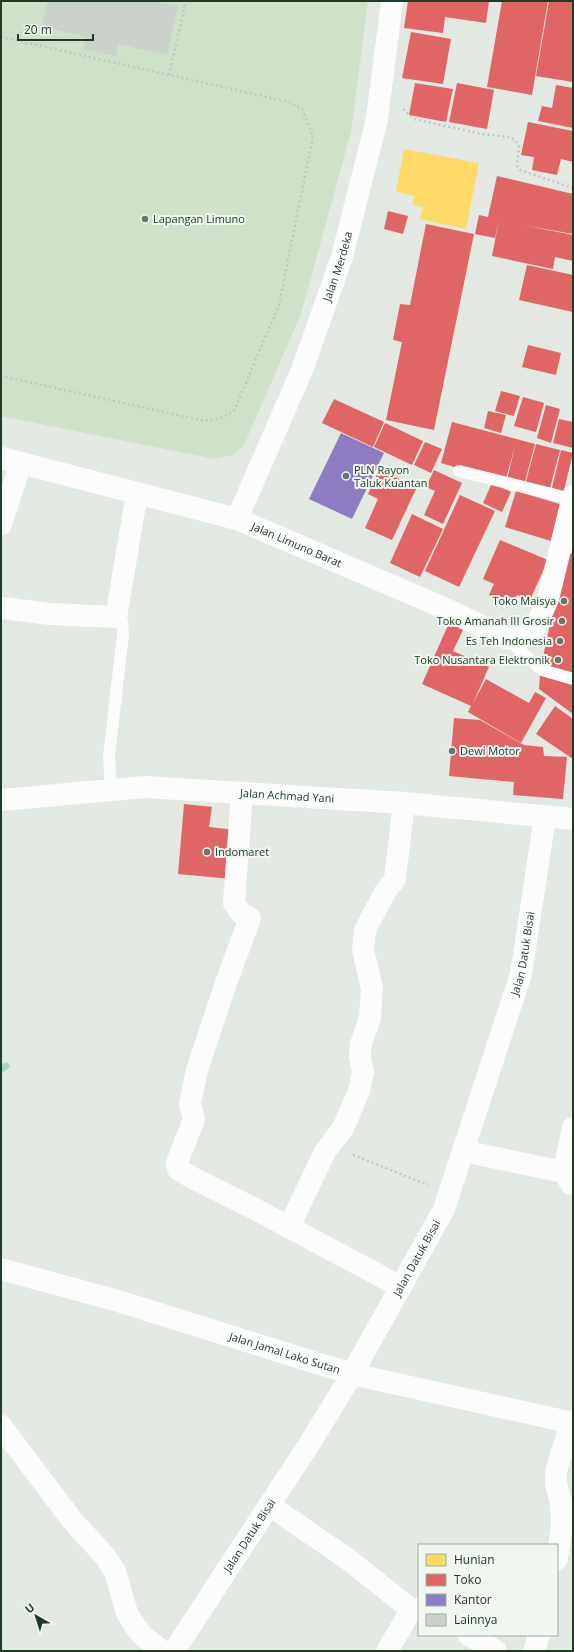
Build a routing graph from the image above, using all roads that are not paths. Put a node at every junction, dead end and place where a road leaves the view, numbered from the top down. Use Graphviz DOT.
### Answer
graph roads {
  1 [pos="392,1"];
  2 [pos="11,461"];
  3 [pos="459,471"];
  4 [pos="137,493"];
  5 [pos="573,498"];
  6 [pos="237,519"];
  7 [pos="1,524"];
  8 [pos="1,608"];
  9 [pos="116,617"];
  10 [pos="506,638"];
  11 [pos="573,679"];
  12 [pos="111,790"];
  13 [pos="242,793"];
  14 [pos="1,800"];
  15 [pos="404,804"];
  16 [pos="545,817"];
  17 [pos="573,819"];
  18 [pos="573,1128"];
  19 [pos="463,1151"];
  20 [pos="570,1178"];
  21 [pos="289,1227"];
  22 [pos="1,1269"];
  23 [pos="401,1287"];
  24 [pos="352,1374"];
  25 [pos="572,1423"];
  26 [pos="1,1426"];
  27 [pos="269,1505"];
  28 [pos="558,1552"];
  29 [pos="416,1610"];
  30 [pos="471,1636"];
  31 [pos="539,1636"];
  32 [pos="162,1651"];
  33 [pos="174,1651"];
  34 [pos="387,1651"];
  35 [pos="496,1651"];
  36 [pos="534,1651"];
  1 -- 6 [label="street, Jalan Merdeka"];
  2 -- 4 [label="street, Jalan Limuno Barat"];
  2 -- 7 [label="street"];
  3 -- 5 [label="lane"];
  4 -- 6 [label="street, Jalan Limuno Barat"];
  4 -- 9 [label="street"];
  5 -- 10 [label="street"];
  6 -- 10 [label="street, Jalan Limuno Barat"];
  8 -- 9 [label="street"];
  9 -- 12 [label="lane"];
  10 -- 11 [label="lane, Jalan Limuno Barat"];
  12 -- 13 [label="street, Jalan Achmad Yani"];
  12 -- 14 [label="street, Jalan Achmad Yani"];
  13 -- 15 [label="street, Jalan Achmad Yani"];
  13 -- 21 [label="street"];
  15 -- 16 [label="street, Jalan Achmad Yani"];
  15 -- 21 [label="street"];
  16 -- 17 [label="street, Jalan Achmad Yani"];
  16 -- 19 [label="street, Jalan Datuk Bisai"];
  18 -- 20 [label="street"];
  19 -- 20 [label="street"];
  19 -- 23 [label="street, Jalan Datuk Bisai"];
  21 -- 23 [label="street"];
  22 -- 24 [label="street, Jalan Jamal Lako Sutan"];
  23 -- 24 [label="street, Jalan Datuk Bisai"];
  24 -- 25 [label="street, Jalan Jamal Lako Sutan"];
  24 -- 27 [label="street, Jalan Datuk Bisai"];
  25 -- 28 [label="street"];
  26 -- 32 [label="street"];
  27 -- 29 [label="street"];
  27 -- 33 [label="street, Jalan Datuk Bisai"];
  29 -- 34 [label="street"];
  30 -- 35 [label="street"];
  31 -- 36 [label="street"];
}
